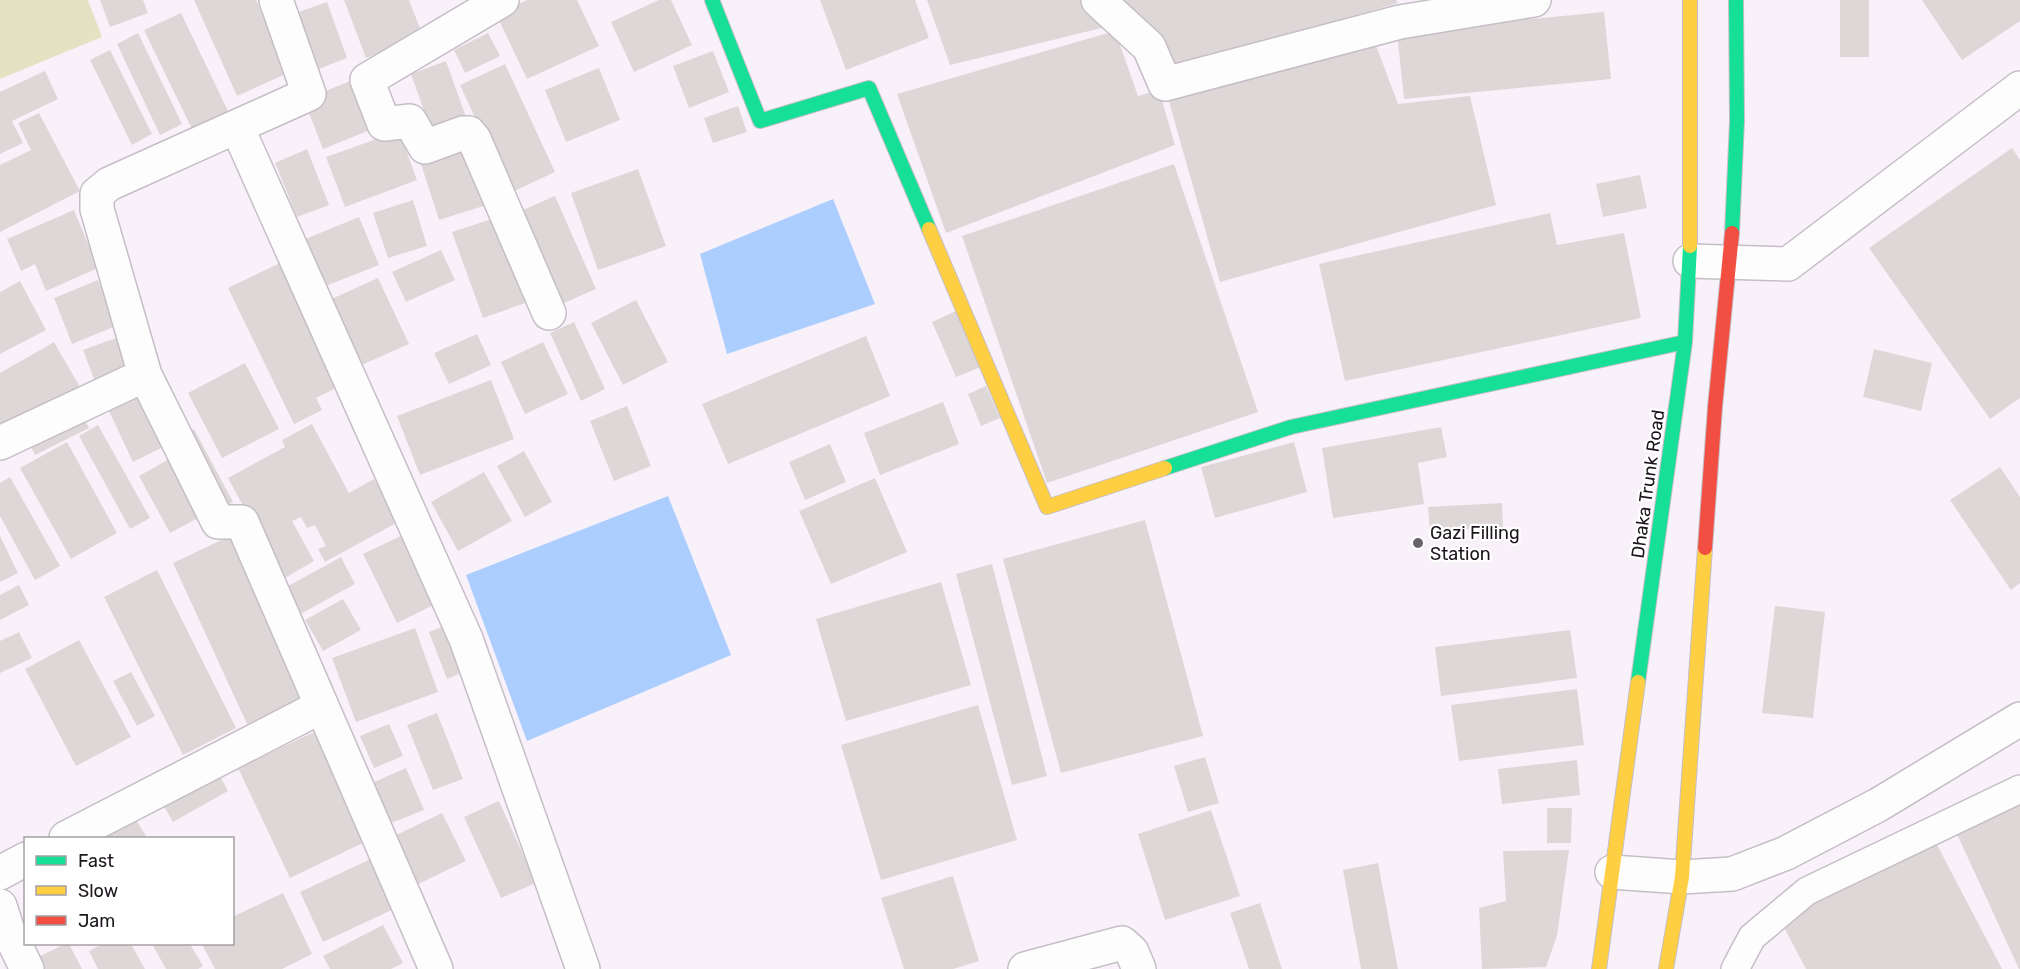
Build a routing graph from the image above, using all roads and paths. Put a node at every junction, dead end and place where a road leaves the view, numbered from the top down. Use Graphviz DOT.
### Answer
graph roads {
  1 [pos="276,0"];
  2 [pos="502,0"];
  3 [pos="712,0"];
  4 [pos="1098,0"];
  5 [pos="1534,0"];
  6 [pos="1690,0"];
  7 [pos="1736,0"];
  8 [pos="2020,88"];
  9 [pos="237,127"];
  10 [pos="1689,261"];
  11 [pos="1731,263"];
  12 [pos="549,313"];
  13 [pos="1685,342"];
  14 [pos="145,375"];
  15 [pos="0,443"];
  16 [pos="322,706"];
  17 [pos="2020,719"];
  18 [pos="2020,789"];
  19 [pos="68,837"];
  20 [pos="24,861"];
  21 [pos="1612,872"];
  22 [pos="0,873"];
  23 [pos="1682,877"];
  24 [pos="0,906"];
  25 [pos="27,969"];
  26 [pos="436,969"];
  27 [pos="583,969"];
  28 [pos="1025,969"];
  29 [pos="1139,969"];
  30 [pos="1599,969"];
  31 [pos="1666,969"];
  32 [pos="1735,969"];
  1 -- 9 [label="street"];
  2 -- 12 [label="street"];
  3 -- 13 [label="main road"];
  4 -- 5 [label="street"];
  6 -- 10 [label="main road, Dhaka Trunk Road"];
  7 -- 11 [label="main road"];
  8 -- 11 [label="street"];
  9 -- 14 [label="street"];
  9 -- 27 [label="street"];
  10 -- 11 [label="street"];
  10 -- 13 [label="main road, Dhaka Trunk Road"];
  11 -- 23 [label="main road"];
  13 -- 21 [label="main road, Dhaka Trunk Road"];
  14 -- 15 [label="street"];
  14 -- 16 [label="street"];
  16 -- 19 [label="street"];
  16 -- 26 [label="street"];
  17 -- 23 [label="street"];
  18 -- 32 [label="lane"];
  20 -- 22 [label="street"];
  21 -- 23 [label="street"];
  21 -- 30 [label="main road, Dhaka Trunk Road"];
  23 -- 31 [label="main road"];
  24 -- 25 [label="street"];
  28 -- 29 [label="street"];
}
